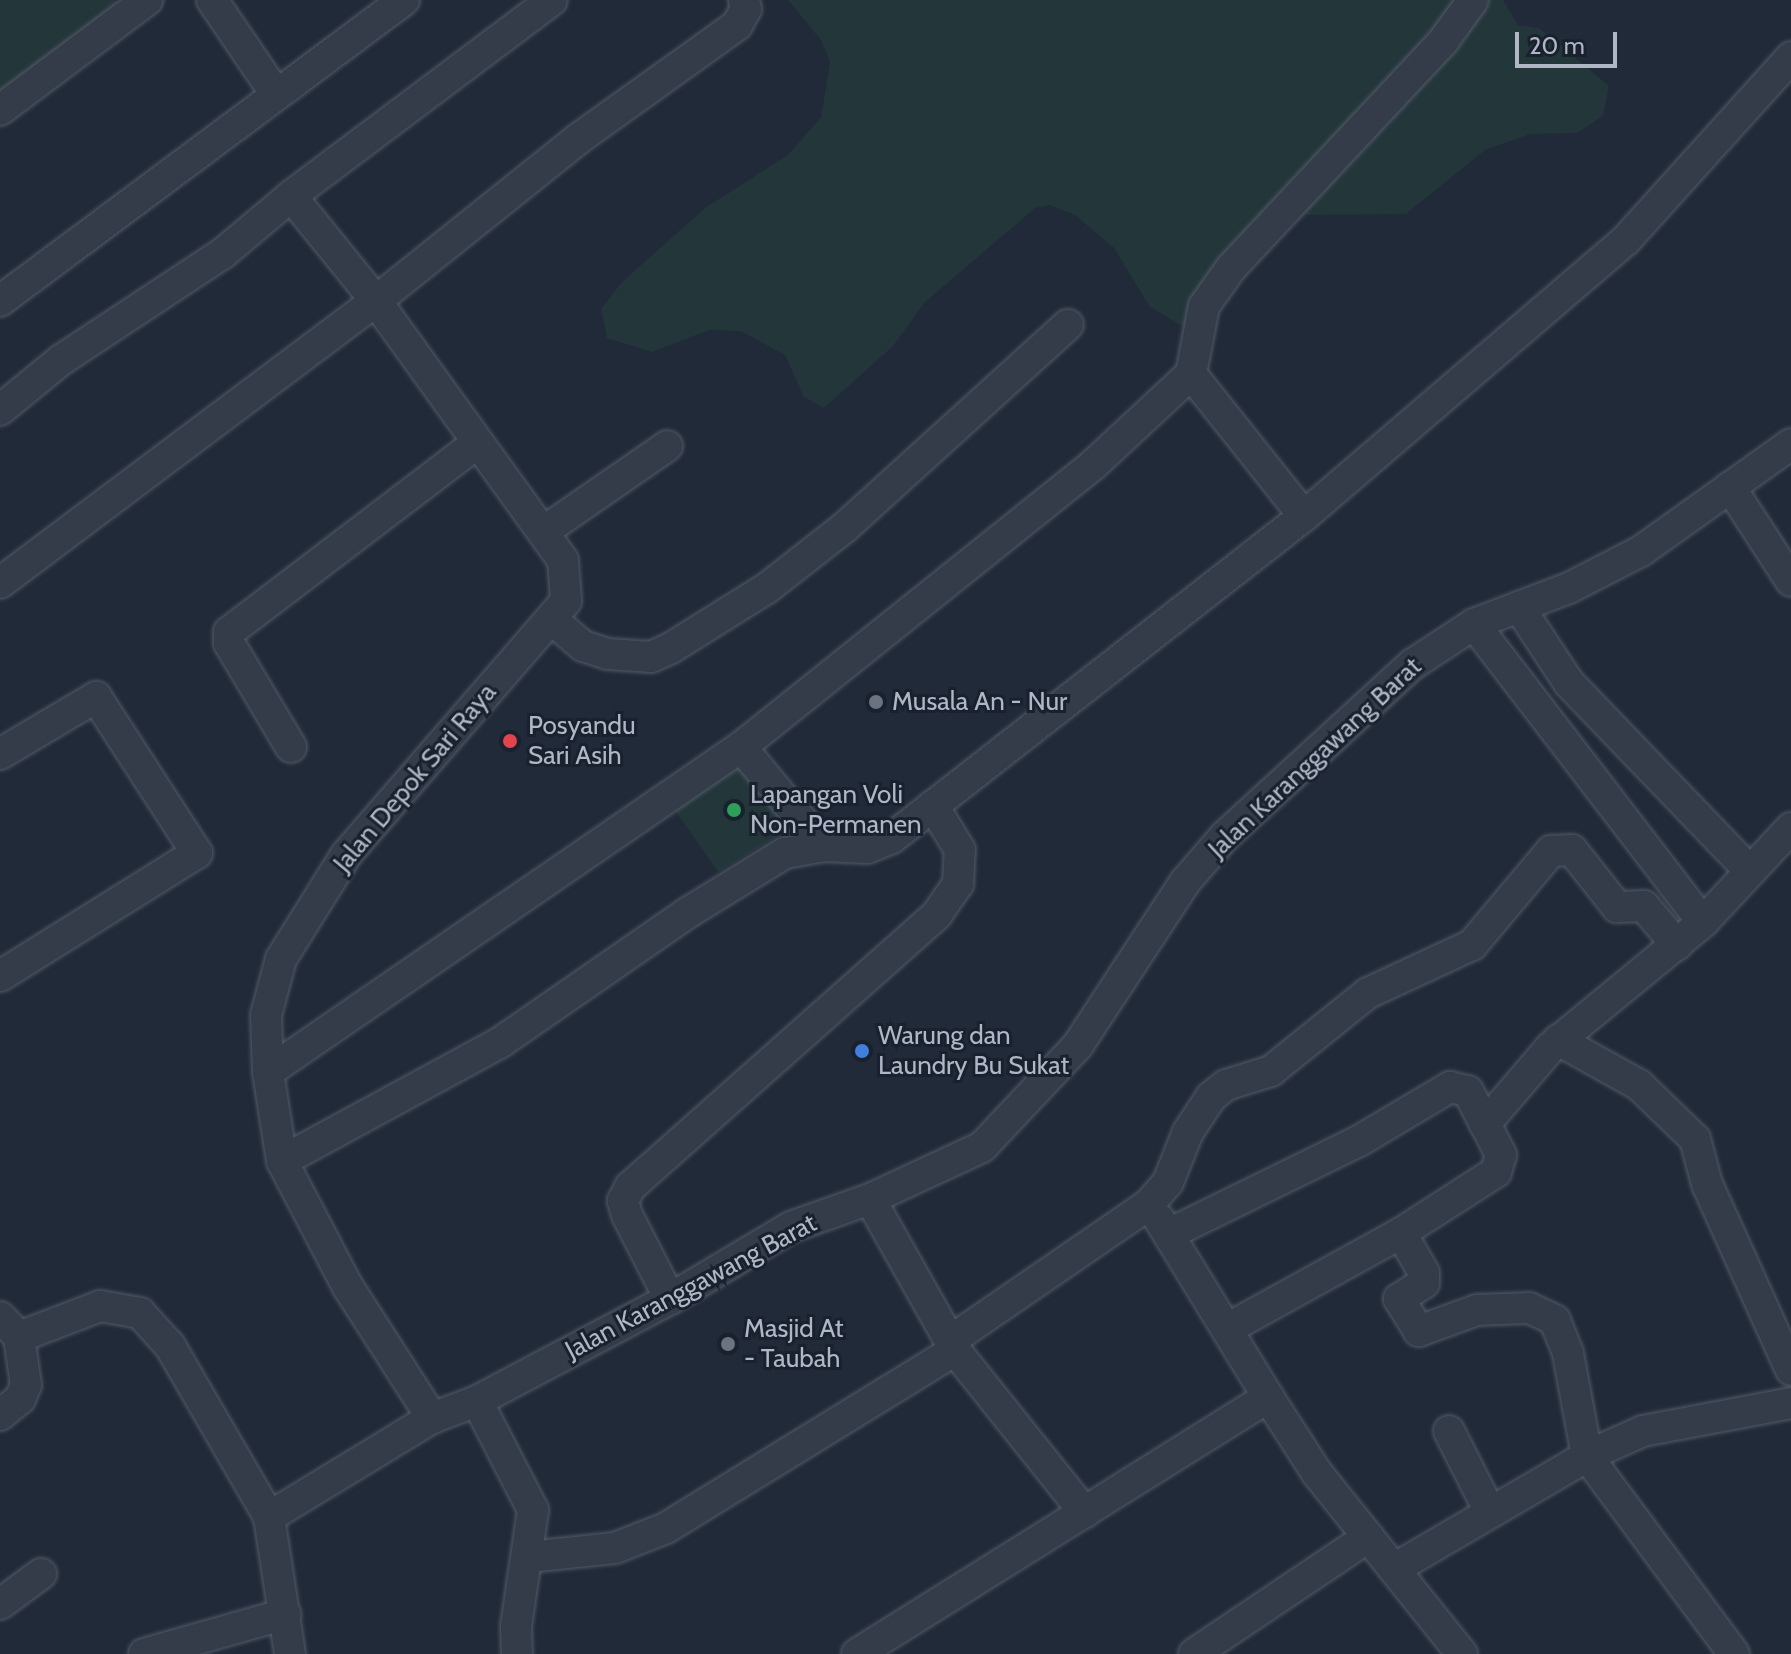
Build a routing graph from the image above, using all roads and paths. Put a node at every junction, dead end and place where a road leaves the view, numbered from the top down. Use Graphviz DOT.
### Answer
graph roads {
  1 [pos="147,0"];
  2 [pos="212,0"];
  3 [pos="404,0"];
  4 [pos="552,0"];
  5 [pos="744,0"];
  6 [pos="1473,0"];
  7 [pos="1791,57"];
  8 [pos="276,94"];
  9 [pos="0,110"];
  10 [pos="291,196"];
  11 [pos="0,301"];
  12 [pos="376,301"];
  13 [pos="1068,325"];
  14 [pos="1191,374"];
  15 [pos="0,410"];
  16 [pos="476,444"];
  17 [pos="1791,444"];
  18 [pos="667,446"];
  19 [pos="1730,487"];
  20 [pos="1304,516"];
  21 [pos="543,532"];
  22 [pos="1791,581"];
  23 [pos="0,583"];
  24 [pos="1519,607"];
  25 [pos="551,619"];
  26 [pos="1474,624"];
  27 [pos="291,747"];
  28 [pos="741,747"];
  29 [pos="0,754"];
  30 [pos="933,806"];
  31 [pos="1791,828"];
  32 [pos="823,846"];
  33 [pos="1750,871"];
  34 [pos="1703,922"];
  35 [pos="1677,945"];
  36 [pos="0,976"];
  37 [pos="1558,1040"];
  38 [pos="268,1072"];
  39 [pos="1485,1124"];
  40 [pos="282,1161"];
  41 [pos="870,1199"];
  42 [pos="1149,1204"];
  43 [pos="1401,1233"];
  44 [pos="1169,1234"];
  45 [pos="670,1299"];
  46 [pos="9,1327"];
  47 [pos="1227,1329"];
  48 [pos="953,1345"];
  49 [pos="1791,1370"];
  50 [pos="1268,1397"];
  51 [pos="477,1401"];
  52 [pos="1791,1403"];
  53 [pos="0,1415"];
  54 [pos="432,1418"];
  55 [pos="1449,1431"];
  56 [pos="1587,1456"];
  57 [pos="1490,1512"];
  58 [pos="1085,1513"];
  59 [pos="269,1517"];
  60 [pos="1368,1537"];
  61 [pos="529,1557"];
  62 [pos="1394,1569"];
  63 [pos="41,1574"];
  64 [pos="0,1604"];
  65 [pos="285,1614"];
  66 [pos="144,1654"];
  67 [pos="290,1654"];
  68 [pos="517,1654"];
  69 [pos="857,1654"];
  70 [pos="1194,1654"];
  71 [pos="1462,1654"];
  72 [pos="1734,1654"];
  1 -- 9 [label="street"];
  2 -- 8 [label="street"];
  3 -- 8 [label="street"];
  4 -- 10 [label="street"];
  5 -- 12 [label="street"];
  6 -- 14 [label="street"];
  7 -- 20 [label="street"];
  8 -- 11 [label="street"];
  10 -- 12 [label="street, Jalan Depok Sari Raya"];
  10 -- 15 [label="street"];
  12 -- 16 [label="street, Jalan Depok Sari Raya"];
  12 -- 23 [label="street"];
  13 -- 25 [label="street"];
  14 -- 20 [label="street"];
  14 -- 28 [label="street"];
  16 -- 21 [label="street, Jalan Depok Sari Raya"];
  16 -- 27 [label="street"];
  17 -- 19 [label="street, Jalan Karanggawang Barat"];
  18 -- 21 [label="street"];
  19 -- 22 [label="street"];
  19 -- 24 [label="street, Jalan Karanggawang Barat"];
  20 -- 30 [label="street"];
  21 -- 25 [label="street, Jalan Depok Sari Raya"];
  24 -- 26 [label="street, Jalan Karanggawang Barat"];
  24 -- 33 [label="street"];
  25 -- 38 [label="street, Jalan Depok Sari Raya"];
  26 -- 34 [label="street"];
  26 -- 41 [label="street, Jalan Karanggawang Barat"];
  28 -- 32 [label="street"];
  28 -- 38 [label="street"];
  29 -- 36 [label="street"];
  30 -- 32 [label="street"];
  30 -- 45 [label="street"];
  31 -- 33 [label="street"];
  32 -- 40 [label="street"];
  33 -- 34 [label="street"];
  34 -- 35 [label="street"];
  35 -- 37 [label="street"];
  35 -- 42 [label="street"];
  37 -- 39 [label="street"];
  37 -- 49 [label="street"];
  38 -- 40 [label="street, Jalan Depok Sari Raya"];
  39 -- 43 [label="street"];
  39 -- 44 [label="street"];
  40 -- 54 [label="street, Jalan Depok Sari Raya"];
  41 -- 45 [label="street, Jalan Karanggawang Barat"];
  41 -- 48 [label="street"];
  42 -- 44 [label="street"];
  42 -- 48 [label="street"];
  43 -- 47 [label="street"];
  43 -- 56 [label="street"];
  44 -- 47 [label="street"];
  45 -- 51 [label="street, Jalan Karanggawang Barat"];
  46 -- 53 [label="street"];
  46 -- 59 [label="street"];
  47 -- 50 [label="street"];
  48 -- 58 [label="street"];
  48 -- 61 [label="street"];
  50 -- 58 [label="street"];
  50 -- 60 [label="street"];
  51 -- 54 [label="street, Jalan Karanggawang Barat"];
  51 -- 61 [label="street"];
  52 -- 56 [label="street"];
  54 -- 59 [label="street, Jalan Karanggawang Barat"];
  55 -- 57 [label="street"];
  56 -- 57 [label="street"];
  56 -- 72 [label="street"];
  57 -- 62 [label="street"];
  58 -- 69 [label="street"];
  59 -- 65 [label="street"];
  60 -- 62 [label="street"];
  60 -- 70 [label="street"];
  61 -- 68 [label="street"];
  62 -- 71 [label="street"];
  63 -- 64 [label="street"];
  65 -- 66 [label="street"];
  65 -- 67 [label="street"];
}
